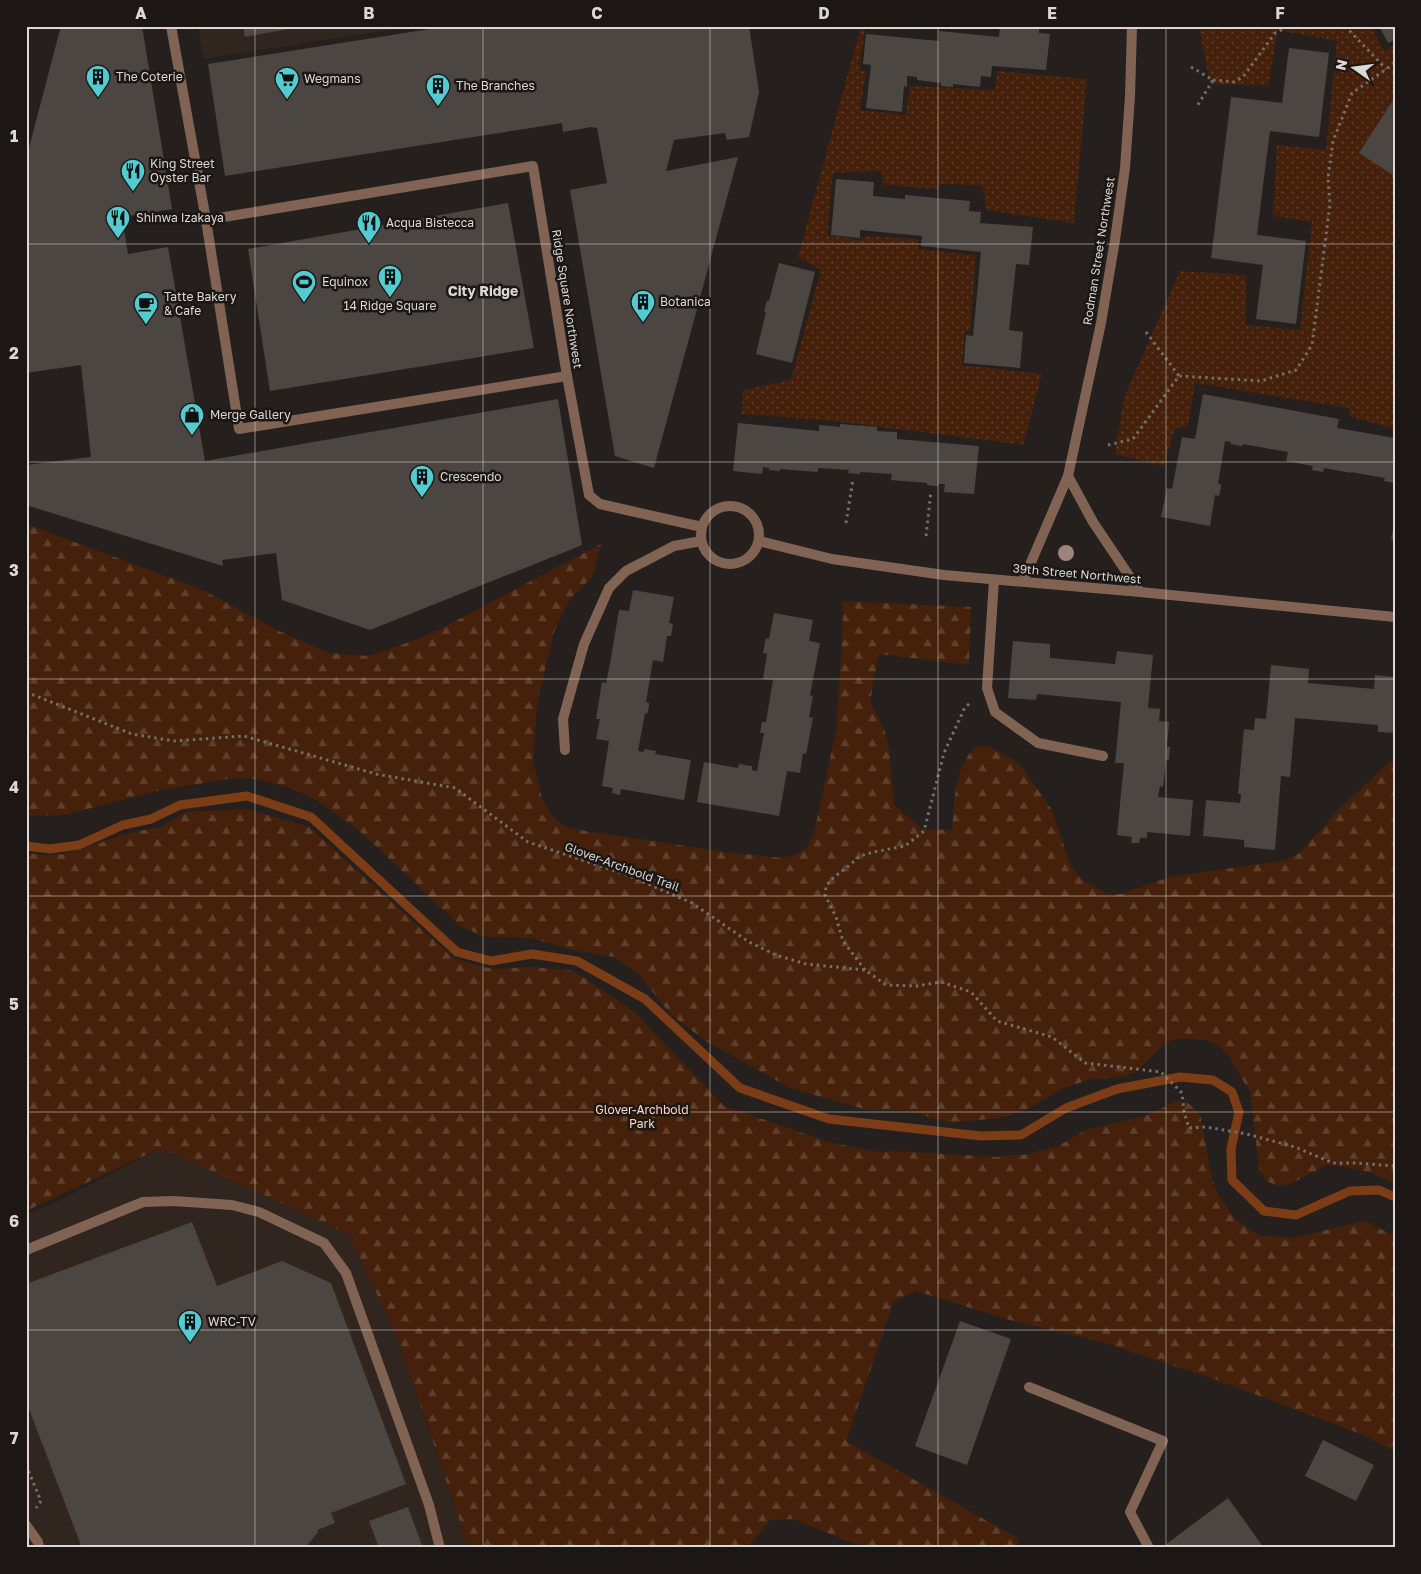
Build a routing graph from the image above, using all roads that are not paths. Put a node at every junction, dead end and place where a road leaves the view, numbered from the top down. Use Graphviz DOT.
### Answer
graph roads {
  1 [pos="171,26"];
  2 [pos="1132,26"];
  3 [pos="206,220"];
  4 [pos="567,376"];
  5 [pos="1068,476"];
  6 [pos="702,527"];
  7 [pos="701,541"];
  8 [pos="759,541"];
  9 [pos="994,580"];
  10 [pos="1023,581"];
  11 [pos="1140,592"];
  12 [pos="1395,617"];
  13 [pos="565,750"];
  14 [pos="1103,756"];
  15 [pos="26,1250"];
  16 [pos="1029,1387"];
  17 [pos="26,1525"];
  18 [pos="40,1548"];
  19 [pos="440,1548"];
  20 [pos="1149,1548"];
  1 -- 3 [label="street, Ridge Square Northwest"];
  2 -- 5 [label="street, Rodman Street Northwest"];
  3 -- 4 [label="street, Ridge Square Northwest"];
  3 -- 4 [label="street, Ridge Square Northwest"];
  4 -- 6 [label="street"];
  5 -- 10 [label="street, Rodman Street Northwest"];
  5 -- 11 [label="street"];
  6 -- 7 [label="street"];
  6 -- 8 [label="street"];
  7 -- 8 [label="street"];
  7 -- 13 [label="street"];
  8 -- 9 [label="street, 39th Street Northwest"];
  9 -- 10 [label="street, 39th Street Northwest"];
  9 -- 14 [label="street"];
  10 -- 11 [label="street, 39th Street Northwest"];
  11 -- 12 [label="street, 39th Street Northwest"];
  15 -- 19 [label="street"];
  16 -- 20 [label="street"];
  17 -- 18 [label="street"];
}
